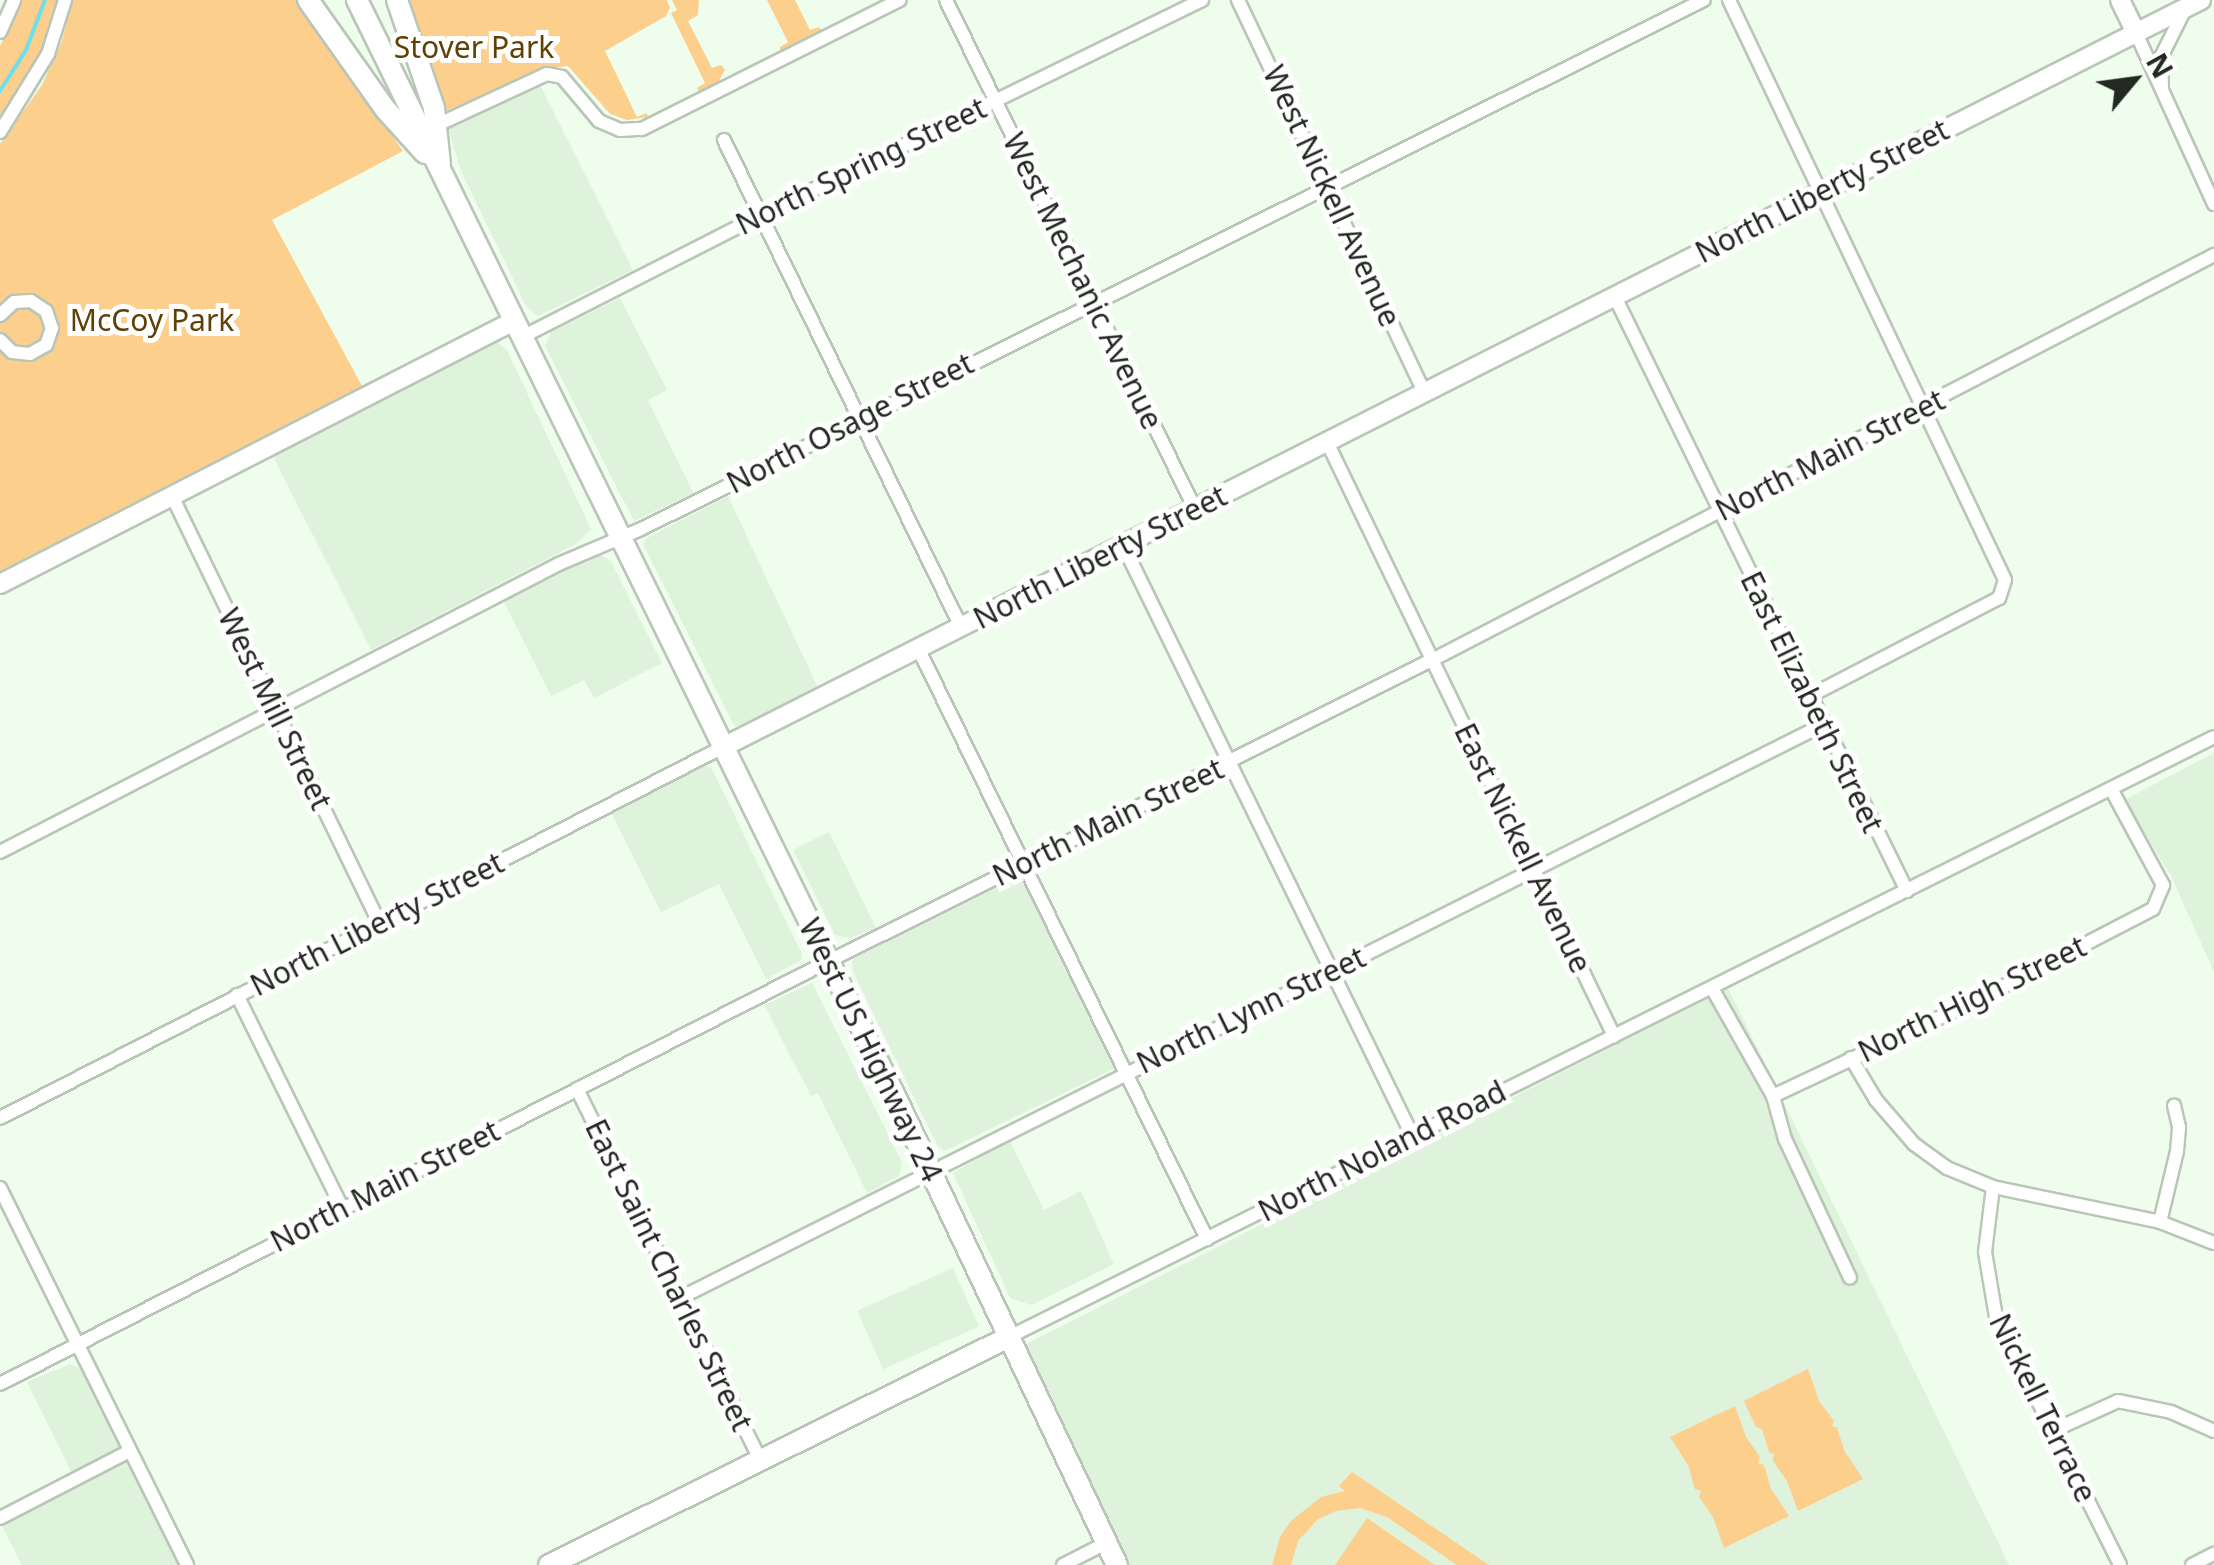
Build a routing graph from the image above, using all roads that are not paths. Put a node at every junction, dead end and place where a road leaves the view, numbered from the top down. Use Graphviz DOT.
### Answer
graph roads {
  1 [pos="14,0"];
  2 [pos="65,0"];
  3 [pos="308,0"];
  4 [pos="357,0"];
  5 [pos="397,0"];
  6 [pos="900,0"];
  7 [pos="946,0"];
  8 [pos="1202,0"];
  9 [pos="1238,0"];
  10 [pos="1704,0"];
  11 [pos="1729,0"];
  12 [pos="2120,0"];
  13 [pos="2193,4"];
  14 [pos="0,32"];
  15 [pos="2136,33"];
  16 [pos="2162,95"];
  17 [pos="995,100"];
  18 [pos="437,125"];
  19 [pos="0,132"];
  20 [pos="724,140"];
  21 [pos="440,171"];
  22 [pos="1327,186"];
  23 [pos="1818,193"];
  24 [pos="2214,204"];
  25 [pos="759,216"];
  26 [pos="2214,255"];
  27 [pos="1616,297"];
  28 [pos="1094,302"];
  29 [pos="0,314"];
  30 [pos="518,329"];
  31 [pos="2,345"];
  32 [pos="1426,393"];
  33 [pos="1922,408"];
  34 [pos="858,419"];
  35 [pos="1327,442"];
  36 [pos="172,496"];
  37 [pos="1194,509"];
  38 [pos="1718,513"];
  39 [pos="620,537"];
  40 [pos="1123,545"];
  41 [pos="0,584"];
  42 [pos="960,627"];
  43 [pos="918,648"];
  44 [pos="1432,660"];
  45 [pos="1810,696"];
  46 [pos="274,711"];
  47 [pos="1823,725"];
  48 [pos="2214,737"];
  49 [pos="723,747"];
  50 [pos="1229,762"];
  51 [pos="2110,789"];
  52 [pos="0,852"];
  53 [pos="1024,863"];
  54 [pos="1534,872"];
  55 [pos="1907,891"];
  56 [pos="379,922"];
  57 [pos="828,961"];
  58 [pos="1331,970"];
  59 [pos="1712,988"];
  60 [pos="237,995"];
  61 [pos="1614,1036"];
  62 [pos="1851,1058"];
  63 [pos="1126,1072"];
  64 [pos="576,1088"];
  65 [pos="1773,1096"];
  66 [pos="2174,1106"];
  67 [pos="0,1118"];
  68 [pos="1412,1135"];
  69 [pos="930,1170"];
  70 [pos="1993,1187"];
  71 [pos="0,1188"];
  72 [pos="342,1208"];
  73 [pos="2160,1222"];
  74 [pos="1206,1238"];
  75 [pos="2214,1242"];
  76 [pos="1850,1278"];
  77 [pos="680,1298"];
  78 [pos="1007,1338"];
  79 [pos="79,1344"];
  80 [pos="0,1384"];
  81 [pos="2214,1430"];
  82 [pos="2052,1431"];
  83 [pos="130,1451"];
  84 [pos="762,1462"];
  85 [pos="0,1518"];
  86 [pos="1106,1543"];
  87 [pos="2214,1554"];
  88 [pos="187,1565"];
  89 [pos="550,1565"];
  90 [pos="1062,1565"];
  91 [pos="1117,1565"];
  92 [pos="2120,1565"];
  93 [pos="2192,1565"];
  1 -- 14 [label="street"];
  2 -- 19 [label="street"];
  3 -- 21 [label="main road"];
  4 -- 21 [label="main road"];
  5 -- 18 [label="main road"];
  6 -- 18 [label="street"];
  7 -- 17 [label="street, West Mechanic Avenue"];
  8 -- 17 [label="street, North Spring Street"];
  9 -- 22 [label="street, West Nickell Avenue"];
  10 -- 22 [label="street, North Osage Street"];
  11 -- 23 [label="street"];
  12 -- 15 [label="main road"];
  13 -- 15 [label="main road, North Liberty Street"];
  13 -- 16 [label="street"];
  15 -- 16 [label="street"];
  15 -- 23 [label="main road, North Liberty Street"];
  16 -- 24 [label="street"];
  17 -- 25 [label="street, North Spring Street"];
  17 -- 28 [label="street, West Mechanic Avenue"];
  18 -- 21 [label="main road"];
  20 -- 25 [label="street"];
  21 -- 30 [label="main road, West US Highway 24"];
  22 -- 28 [label="street, North Osage Street"];
  22 -- 32 [label="street, West Nickell Avenue"];
  23 -- 27 [label="main road, North Liberty Street"];
  23 -- 33 [label="street"];
  25 -- 30 [label="street, North Spring Street"];
  25 -- 34 [label="street"];
  26 -- 33 [label="street, North Main Street"];
  27 -- 32 [label="main road, North Liberty Street"];
  27 -- 38 [label="street, East Elizabeth Street"];
  28 -- 34 [label="street, North Osage Street"];
  28 -- 37 [label="street, West Mechanic Avenue"];
  29 -- 31 [label="street"];
  30 -- 36 [label="main road, North Spring Street"];
  30 -- 39 [label="main road, West US Highway 24"];
  32 -- 35 [label="main road, North Liberty Street"];
  33 -- 38 [label="street, North Main Street"];
  33 -- 45 [label="street"];
  34 -- 39 [label="street, North Osage Street"];
  34 -- 42 [label="street"];
  35 -- 37 [label="main road, North Liberty Street"];
  35 -- 44 [label="street"];
  36 -- 41 [label="main road, North Spring Street"];
  36 -- 46 [label="street, West Mill Street"];
  37 -- 40 [label="main road, North Liberty Street"];
  38 -- 44 [label="street, North Main Street"];
  38 -- 45 [label="street, East Elizabeth Street"];
  39 -- 46 [label="street, North Osage Street"];
  39 -- 49 [label="main road, West US Highway 24"];
  40 -- 42 [label="main road, North Liberty Street"];
  40 -- 50 [label="street"];
  42 -- 43 [label="main road, North Liberty Street"];
  43 -- 49 [label="main road, North Liberty Street"];
  43 -- 53 [label="street"];
  44 -- 50 [label="street, North Main Street"];
  44 -- 54 [label="street, East Nickell Avenue"];
  45 -- 47 [label="street, East Elizabeth Street"];
  46 -- 52 [label="street, North Osage Street"];
  46 -- 56 [label="street, West Mill Street"];
  47 -- 54 [label="street, North Lynn Street"];
  47 -- 55 [label="street, East Elizabeth Street"];
  48 -- 51 [label="street, North Noland Road"];
  49 -- 56 [label="street, North Liberty Street"];
  49 -- 57 [label="main road, West US Highway 24"];
  50 -- 53 [label="street, North Main Street"];
  50 -- 58 [label="street"];
  51 -- 55 [label="street, North Noland Road"];
  51 -- 62 [label="street, North High Street"];
  53 -- 57 [label="street, North Main Street"];
  53 -- 63 [label="street"];
  54 -- 58 [label="street, North Lynn Street"];
  54 -- 61 [label="street, East Nickell Avenue"];
  55 -- 59 [label="street, North Noland Road"];
  56 -- 60 [label="street, North Liberty Street"];
  57 -- 64 [label="street, North Main Street"];
  57 -- 69 [label="main road, West US Highway 24"];
  58 -- 63 [label="street, North Lynn Street"];
  58 -- 68 [label="street"];
  59 -- 61 [label="street, North Noland Road"];
  59 -- 65 [label="street"];
  60 -- 67 [label="street, North Liberty Street"];
  60 -- 72 [label="street"];
  61 -- 68 [label="street, North Noland Road"];
  62 -- 65 [label="street, North High Street"];
  62 -- 70 [label="street"];
  63 -- 69 [label="street, North Lynn Street"];
  63 -- 74 [label="street"];
  64 -- 72 [label="street, North Main Street"];
  64 -- 77 [label="street, East Saint Charles Street"];
  65 -- 76 [label="street"];
  66 -- 73 [label="street"];
  68 -- 74 [label="street, North Noland Road"];
  69 -- 77 [label="street, North Lynn Street"];
  69 -- 78 [label="main road, West US Highway 24"];
  70 -- 73 [label="street"];
  70 -- 82 [label="street, Nickell Terrace"];
  71 -- 79 [label="street"];
  72 -- 79 [label="street, North Main Street"];
  73 -- 75 [label="street"];
  74 -- 78 [label="street, North Noland Road"];
  77 -- 84 [label="street, East Saint Charles Street"];
  78 -- 84 [label="main road, North Noland Road"];
  78 -- 86 [label="main road, West US Highway 24"];
  79 -- 80 [label="street, North Main Street"];
  79 -- 83 [label="street"];
  81 -- 82 [label="street"];
  82 -- 92 [label="street, Nickell Terrace"];
  83 -- 85 [label="street"];
  83 -- 88 [label="street"];
  84 -- 89 [label="main road, North Noland Road"];
  86 -- 90 [label="street"];
  86 -- 91 [label="main road, West US Highway 24"];
  87 -- 93 [label="street"];
}
